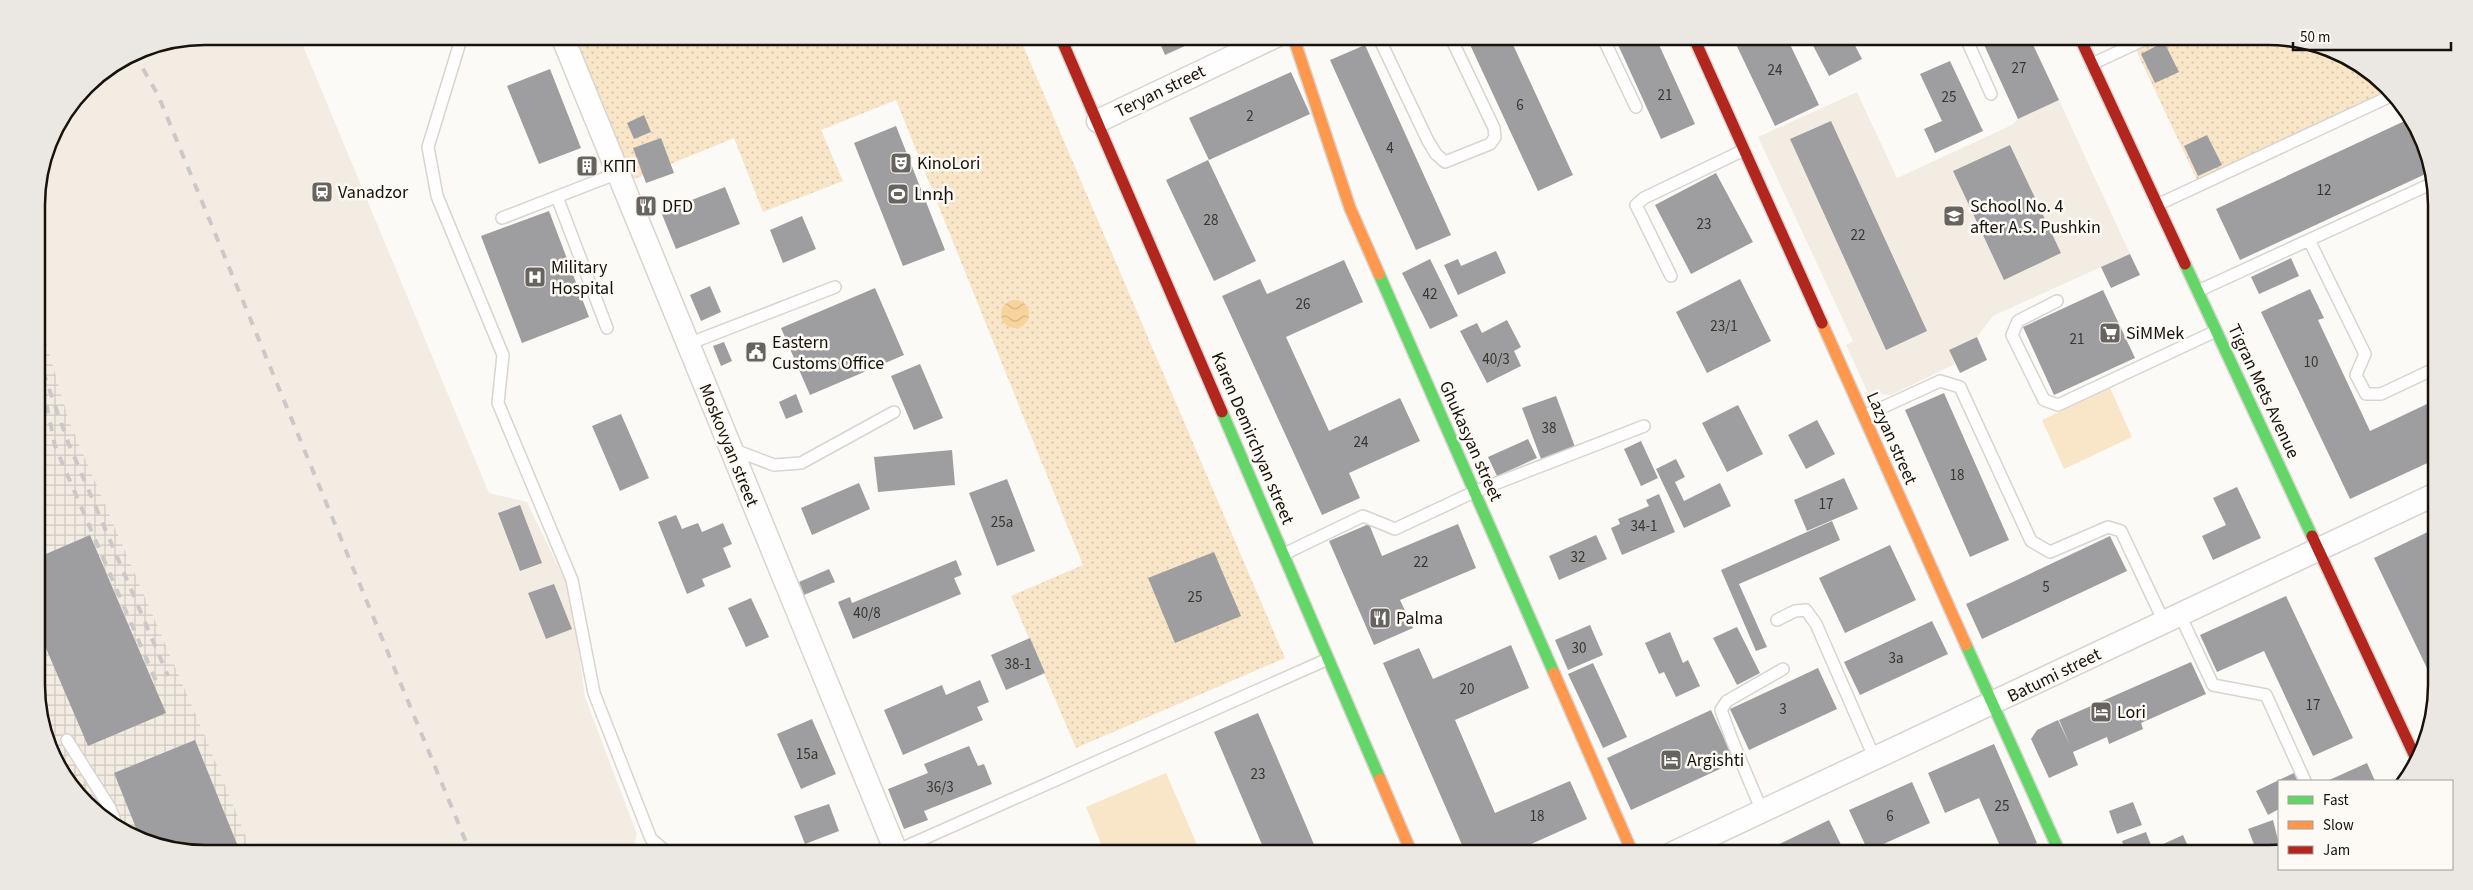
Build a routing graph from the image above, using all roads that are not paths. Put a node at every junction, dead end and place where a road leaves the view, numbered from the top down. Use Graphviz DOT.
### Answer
graph roads {
  1 [pos="459,45"];
  2 [pos="566,45"];
  3 [pos="1064,45"];
  4 [pos="1257,45"];
  5 [pos="1296,45"];
  6 [pos="1382,45"];
  7 [pos="1454,45"];
  8 [pos="1606,45"];
  9 [pos="1697,45"];
  10 [pos="1969,45"];
  11 [pos="2083,45"];
  12 [pos="2133,45"];
  13 [pos="2092,64"];
  14 [pos="1991,94"];
  15 [pos="2386,98"];
  16 [pos="1636,107"];
  17 [pos="1098,121"];
  18 [pos="1744,150"];
  19 [pos="618,173"];
  20 [pos="2427,186"];
  21 [pos="557,197"];
  22 [pos="2158,205"];
  23 [pos="502,218"];
  24 [pos="2309,240"];
  25 [pos="1671,276"];
  26 [pos="835,287"];
  27 [pos="2198,291"];
  28 [pos="2057,301"];
  29 [pos="607,328"];
  30 [pos="2217,331"];
  31 [pos="688,344"];
  32 [pos="2428,372"];
  33 [pos="894,412"];
  34 [pos="1864,416"];
  35 [pos="1644,426"];
  36 [pos="730,449"];
  37 [pos="1474,492"];
  38 [pos="2428,498"];
  39 [pos="2318,549"];
  40 [pos="1284,554"];
  41 [pos="2172,618"];
  42 [pos="1777,620"];
  43 [pos="1328,659"];
  44 [pos="1783,669"];
  45 [pos="1993,704"];
  46 [pos="67,740"];
  47 [pos="2413,752"];
  48 [pos="1875,759"];
  49 [pos="2305,780"];
  50 [pos="1762,811"];
  51 [pos="113,815"];
  52 [pos="658,845"];
  53 [pos="894,845"];
  54 [pos="913,845"];
  55 [pos="1408,845"];
  56 [pos="1629,845"];
  57 [pos="1690,845"];
  58 [pos="2056,845"];
  1 -- 52 [label="lane"];
  2 -- 19 [label="street, Moskovyan street"];
  3 -- 17 [label="street, Karen Demirchyan street"];
  4 -- 17 [label="street, Teryan street"];
  5 -- 37 [label="street, Ghukasyan street"];
  6 -- 7 [label="lane"];
  8 -- 16 [label="lane"];
  9 -- 18 [label="street, Lazyan street"];
  10 -- 14 [label="lane"];
  11 -- 13 [label="street, Tigran Mets Avenue"];
  12 -- 13 [label="lane"];
  13 -- 22 [label="street, Tigran Mets Avenue"];
  15 -- 22 [label="lane"];
  17 -- 40 [label="street, Karen Demirchyan street"];
  18 -- 25 [label="lane"];
  18 -- 34 [label="street, Lazyan street"];
  19 -- 21 [label="lane"];
  19 -- 31 [label="street, Moskovyan street"];
  20 -- 24 [label="lane"];
  21 -- 23 [label="lane"];
  21 -- 29 [label="lane"];
  22 -- 27 [label="street, Tigran Mets Avenue"];
  24 -- 27 [label="lane"];
  24 -- 32 [label="lane"];
  26 -- 31 [label="lane"];
  27 -- 30 [label="street, Tigran Mets Avenue"];
  28 -- 30 [label="lane"];
  30 -- 39 [label="street, Tigran Mets Avenue"];
  31 -- 36 [label="street, Moskovyan street"];
  33 -- 36 [label="lane"];
  34 -- 41 [label="lane"];
  34 -- 45 [label="street, Lazyan street"];
  35 -- 37 [label="lane"];
  36 -- 53 [label="street, Moskovyan street"];
  37 -- 40 [label="lane"];
  37 -- 56 [label="street, Ghukasyan street"];
  38 -- 39 [label="street, Batumi street"];
  39 -- 41 [label="street, Batumi street"];
  39 -- 47 [label="street, Tigran Mets Avenue"];
  40 -- 43 [label="street, Karen Demirchyan street"];
  41 -- 45 [label="street, Batumi street"];
  41 -- 49 [label="lane"];
  42 -- 48 [label="lane"];
  43 -- 54 [label="lane"];
  43 -- 55 [label="street, Karen Demirchyan street"];
  44 -- 50 [label="lane"];
  45 -- 48 [label="street, Batumi street"];
  45 -- 58 [label="street, Lazyan street"];
  46 -- 51 [label="lane"];
  48 -- 50 [label="street, Batumi street"];
  50 -- 57 [label="street, Batumi street"];
}
